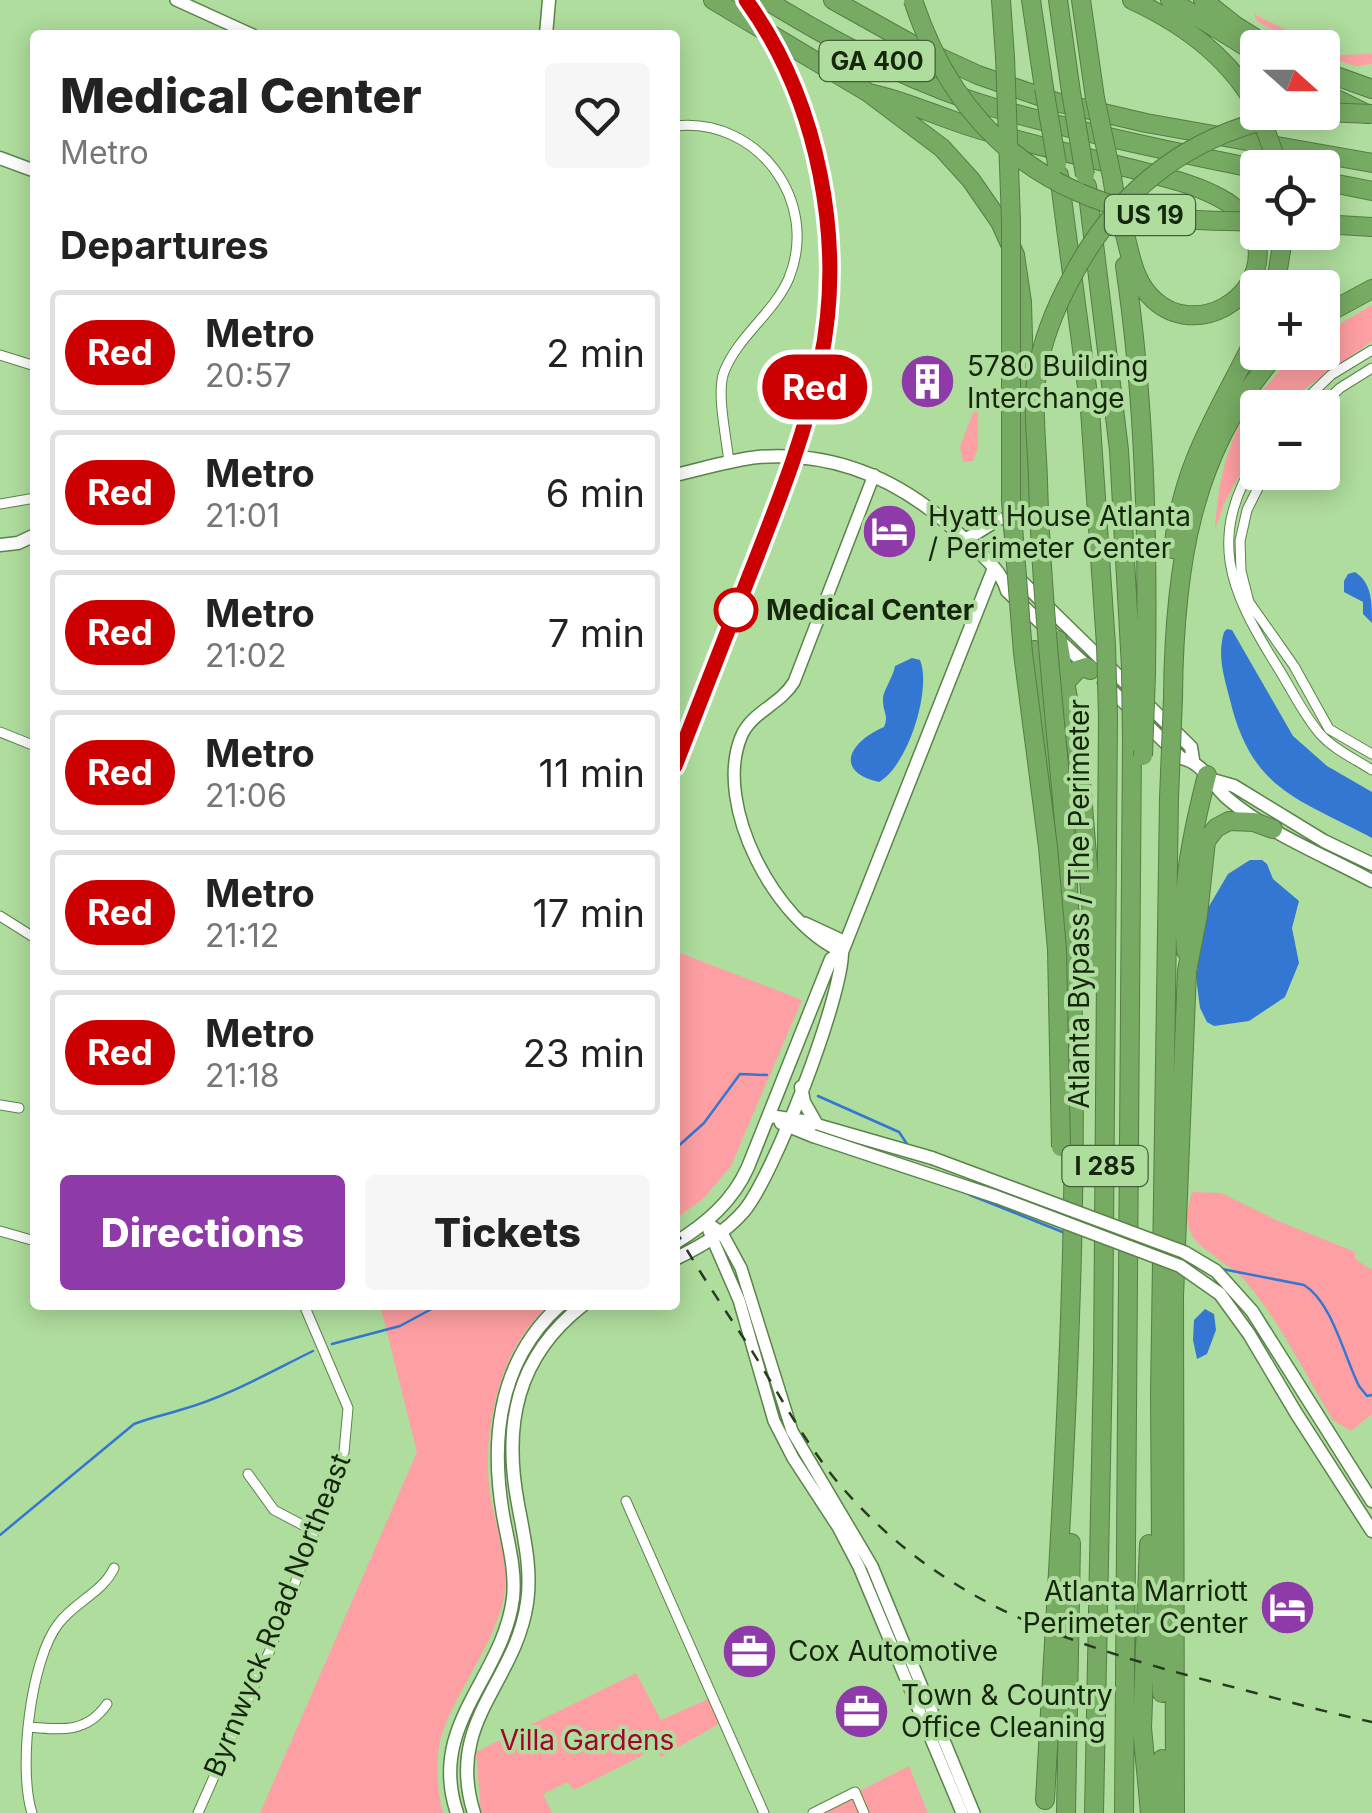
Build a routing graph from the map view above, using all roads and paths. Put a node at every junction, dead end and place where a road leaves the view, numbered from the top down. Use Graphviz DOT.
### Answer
graph roads {
  1 [pos="176,0"];
  2 [pos="550,0"];
  3 [pos="713,0"];
  4 [pos="748,0"];
  5 [pos="766,0"];
  6 [pos="833,0"];
  7 [pos="912,0"];
  8 [pos="1001,0"];
  9 [pos="1031,0"];
  10 [pos="1058,0"];
  11 [pos="1081,0"];
  12 [pos="1132,0"];
  13 [pos="1170,0"];
  14 [pos="1203,0"];
  15 [pos="241,30"];
  16 [pos="547,30"];
  17 [pos="1242,30"];
  18 [pos="1240,43"];
  19 [pos="1340,77"];
  20 [pos="1240,83"];
  21 [pos="1372,89"];
  22 [pos="869,93"];
  23 [pos="1057,94"];
  24 [pos="957,95"];
  25 [pos="1340,100"];
  26 [pos="1340,113"];
  27 [pos="1372,115"];
  28 [pos="680,126"];
  29 [pos="1240,127"];
  30 [pos="0,158"];
  31 [pos="1372,164"];
  32 [pos="1240,165"];
  33 [pos="30,168"];
  34 [pos="1340,185"];
  35 [pos="1372,191"];
  36 [pos="1118,209"];
  37 [pos="1240,221"];
  38 [pos="1340,225"];
  39 [pos="1372,227"];
  40 [pos="1372,289"];
  41 [pos="1340,306"];
  42 [pos="1372,350"];
  43 [pos="0,355"];
  44 [pos="30,364"];
  45 [pos="1240,364"];
  46 [pos="1372,368"];
  47 [pos="1264,370"];
  48 [pos="1316,390"];
  49 [pos="1338,390"];
  50 [pos="729,463"];
  51 [pos="680,474"];
  52 [pos="879,478"];
  53 [pos="1240,488"];
  54 [pos="1257,490"];
  55 [pos="30,499"];
  56 [pos="0,504"];
  57 [pos="998,519"];
  58 [pos="30,537"];
  59 [pos="965,540"];
  60 [pos="0,545"];
  61 [pos="998,572"];
  62 [pos="1174,634"];
  63 [pos="1058,640"];
  64 [pos="1090,670"];
  65 [pos="1139,671"];
  66 [pos="1064,684"];
  67 [pos="0,732"];
  68 [pos="30,744"];
  69 [pos="1372,754"];
  70 [pos="1192,760"];
  71 [pos="1372,770"];
  72 [pos="1210,778"];
  73 [pos="1273,829"];
  74 [pos="1372,864"];
  75 [pos="1372,880"];
  76 [pos="0,916"];
  77 [pos="30,935"];
  78 [pos="844,947"];
  79 [pos="1188,971"];
  80 [pos="1072,1008"];
  81 [pos="1106,1045"];
  82 [pos="801,1087"];
  83 [pos="0,1105"];
  84 [pos="19,1108"];
  85 [pos="770,1116"];
  86 [pos="788,1122"];
  87 [pos="815,1130"];
  88 [pos="706,1222"];
  89 [pos="0,1232"];
  90 [pos="717,1236"];
  91 [pos="680,1240"];
  92 [pos="30,1241"];
  93 [pos="680,1256"];
  94 [pos="306,1310"];
  95 [pos="556,1310"];
  96 [pos="577,1310"];
  97 [pos="1070,1363"];
  98 [pos="1160,1394"];
  99 [pos="248,1474"];
  100 [pos="1370,1493"];
  101 [pos="626,1501"];
  102 [pos="1355,1505"];
  103 [pos="314,1531"];
  104 [pos="1372,1531"];
  105 [pos="114,1568"];
  106 [pos="1128,1583"];
  107 [pos="107,1704"];
  108 [pos="30,1727"];
  109 [pos="1142,1728"];
  110 [pos="1045,1806"];
  111 [pos="32,1813"];
  112 [pos="198,1813"];
  113 [pos="457,1813"];
  114 [pos="474,1813"];
  115 [pos="764,1813"];
  116 [pos="812,1813"];
  117 [pos="864,1813"];
  118 [pos="962,1813"];
  119 [pos="974,1813"];
  120 [pos="1066,1813"];
  121 [pos="1094,1813"];
  122 [pos="1124,1813"];
  123 [pos="1150,1813"];
  124 [pos="1162,1813"];
  125 [pos="1175,1813"];
  1 -- 15 [label="street"];
  2 -- 16 [label="main road"];
  3 -- 22 [label="highway"];
  4 -- 24 [label="highway"];
  5 -- 24 [label="highway, GA 400"];
  6 -- 23 [label="highway, GA 400"];
  7 -- 37 [label="highway, US 19, bridge"];
  8 -- 110 [label="highway, bridge"];
  9 -- 23 [label="highway, Atlanta Bypass / The Perimeter / I 285"];
  10 -- 23 [label="highway, Atlanta Bypass / The Perimeter / I 285"];
  11 -- 36 [label="highway, bridge"];
  12 -- 20 [label="highway"];
  13 -- 18 [label="highway"];
  14 -- 17 [label="highway"];
  19 -- 21 [label="highway"];
  22 -- 36 [label="highway"];
  22 -- 80 [label="highway"];
  23 -- 31 [label="highway, GA 400"];
  23 -- 65 [label="highway, Atlanta Bypass / The Perimeter / I 285, bridge"];
  23 -- 81 [label="highway, Atlanta Bypass / The Perimeter / I 285, bridge"];
  24 -- 32 [label="highway, GA 400"];
  25 -- 27 [label="highway"];
  26 -- 27 [label="highway, bridge"];
  28 -- 50 [label="street"];
  29 -- 80 [label="highway, bridge"];
  30 -- 33 [label="main road"];
  34 -- 35 [label="highway"];
  36 -- 65 [label="highway"];
  38 -- 39 [label="highway"];
  40 -- 41 [label="highway"];
  42 -- 48 [label="street"];
  43 -- 44 [label="street"];
  45 -- 62 [label="highway"];
  46 -- 49 [label="street"];
  47 -- 62 [label="highway"];
  50 -- 51 [label="main road"];
  50 -- 52 [label="main road"];
  52 -- 59 [label="main road"];
  52 -- 78 [label="street"];
  53 -- 71 [label="street"];
  54 -- 69 [label="street"];
  55 -- 56 [label="street"];
  57 -- 59 [label="main road"];
  58 -- 60 [label="main road"];
  59 -- 61 [label="main road"];
  61 -- 63 [label="main road"];
  61 -- 70 [label="main road"];
  61 -- 78 [label="main road"];
  62 -- 98 [label="highway, bridge"];
  63 -- 64 [label="main road"];
  63 -- 66 [label="highway"];
  64 -- 66 [label="highway"];
  64 -- 70 [label="main road"];
  65 -- 106 [label="highway, Atlanta Bypass / The Perimeter / I 285, bridge"];
  66 -- 81 [label="highway"];
  67 -- 68 [label="street"];
  70 -- 72 [label="main road"];
  72 -- 73 [label="main road"];
  72 -- 74 [label="main road"];
  72 -- 79 [label="highway"];
  73 -- 75 [label="main road"];
  73 -- 79 [label="highway"];
  76 -- 77 [label="street"];
  78 -- 82 [label="main road"];
  78 -- 85 [label="main road"];
  79 -- 125 [label="highway"];
  80 -- 97 [label="highway, bridge"];
  81 -- 121 [label="highway, Atlanta Bypass / The Perimeter / I 285"];
  82 -- 86 [label="main road"];
  82 -- 87 [label="main road"];
  83 -- 84 [label="street"];
  85 -- 86 [label="main road"];
  85 -- 88 [label="main road"];
  86 -- 87 [label="main road"];
  86 -- 90 [label="main road"];
  87 -- 100 [label="main road, bridge"];
  87 -- 102 [label="main road, bridge"];
  88 -- 90 [label="street"];
  88 -- 91 [label="main road"];
  89 -- 92 [label="street"];
  90 -- 93 [label="main road"];
  90 -- 118 [label="street"];
  90 -- 119 [label="street"];
  94 -- 103 [label="street, Byrnwyck Road Northeast"];
  95 -- 113 [label="main road"];
  96 -- 114 [label="main road"];
  97 -- 110 [label="highway"];
  97 -- 120 [label="highway"];
  98 -- 109 [label="highway"];
  98 -- 124 [label="highway"];
  99 -- 103 [label="street"];
  100 -- 102 [label="street"];
  101 -- 115 [label="street"];
  102 -- 104 [label="main road"];
  103 -- 112 [label="street, Byrnwyck Road Northeast"];
  105 -- 108 [label="street"];
  106 -- 109 [label="highway"];
  106 -- 122 [label="highway, Atlanta Bypass / The Perimeter / I 285"];
  107 -- 108 [label="street"];
  108 -- 111 [label="street"];
  109 -- 123 [label="highway"];
  116 -- 117 [label="street"];
}
